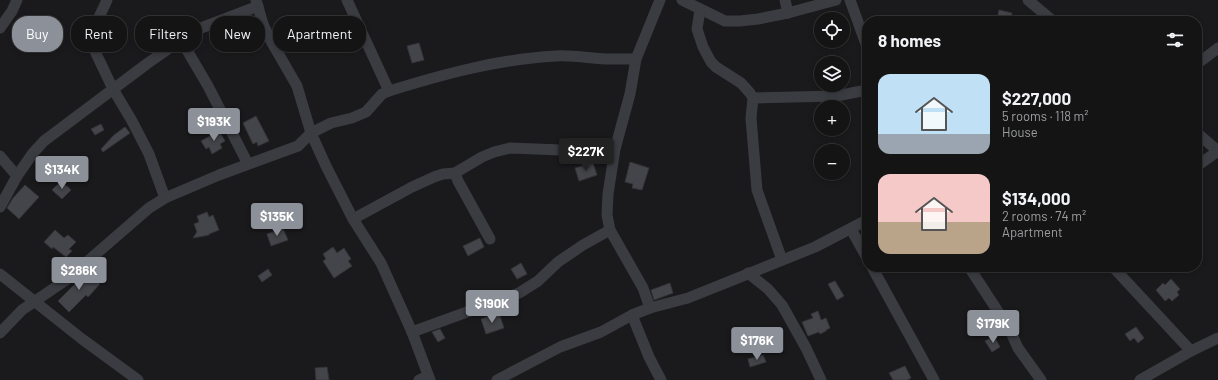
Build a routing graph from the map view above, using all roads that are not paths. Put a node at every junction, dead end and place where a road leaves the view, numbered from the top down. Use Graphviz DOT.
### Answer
graph roads {
  1 [pos="17,0"];
  2 [pos="107,0"];
  3 [pos="347,0"];
  4 [pos="660,0"];
  5 [pos="682,0"];
  6 [pos="784,0"];
  7 [pos="836,0"];
  8 [pos="850,0"];
  9 [pos="1028,0"];
  10 [pos="257,3"];
  11 [pos="700,10"];
  12 [pos="788,13"];
  13 [pos="1047,16"];
  14 [pos="0,28"];
  15 [pos="202,28"];
  16 [pos="862,33"];
  17 [pos="1218,48"];
  18 [pos="164,52"];
  19 [pos="188,52"];
  20 [pos="636,59"];
  21 [pos="1202,60"];
  22 [pos="113,89"];
  23 [pos="389,91"];
  24 [pos="862,91"];
  25 [pos="753,98"];
  26 [pos="311,133"];
  27 [pos="1202,137"];
  28 [pos="616,149"];
  29 [pos="1218,151"];
  30 [pos="0,156"];
  31 [pos="1202,162"];
  32 [pos="248,164"];
  33 [pos="455,173"];
  34 [pos="17,176"];
  35 [pos="165,198"];
  36 [pos="0,206"];
  37 [pos="353,219"];
  38 [pos="862,223"];
  39 [pos="851,229"];
  40 [pos="610,230"];
  41 [pos="490,239"];
  42 [pos="862,249"];
  43 [pos="782,260"];
  44 [pos="875,272"];
  45 [pos="972,272"];
  46 [pos="1118,272"];
  47 [pos="748,273"];
  48 [pos="0,274"];
  49 [pos="35,300"];
  50 [pos="650,308"];
  51 [pos="632,315"];
  52 [pos="412,332"];
  53 [pos="0,333"];
  54 [pos="1218,338"];
  55 [pos="1191,351"];
  56 [pos="426,379"];
  57 [pos="138,380"];
  58 [pos="497,380"];
  59 [pos="661,380"];
  60 [pos="821,380"];
  61 [pos="934,380"];
  62 [pos="1041,380"];
  63 [pos="1140,380"];
  1 -- 14 [label="street"];
  2 -- 22 [label="street"];
  3 -- 23 [label="street"];
  4 -- 20 [label="street"];
  5 -- 11 [label="street"];
  6 -- 12 [label="street"];
  7 -- 12 [label="street"];
  8 -- 16 [label="street"];
  9 -- 13 [label="street"];
  10 -- 15 [label="street"];
  10 -- 26 [label="street"];
  11 -- 12 [label="street"];
  11 -- 25 [label="street"];
  17 -- 21 [label="street"];
  18 -- 22 [label="street"];
  19 -- 32 [label="street"];
  20 -- 23 [label="street"];
  20 -- 28 [label="street"];
  22 -- 34 [label="street"];
  22 -- 35 [label="street"];
  23 -- 26 [label="street"];
  24 -- 25 [label="street"];
  25 -- 43 [label="street"];
  26 -- 32 [label="street"];
  26 -- 37 [label="street"];
  27 -- 29 [label="street"];
  28 -- 33 [label="street"];
  28 -- 40 [label="street"];
  29 -- 31 [label="street"];
  30 -- 34 [label="street"];
  32 -- 35 [label="street"];
  33 -- 37 [label="street"];
  33 -- 41 [label="street"];
  34 -- 36 [label="street"];
  35 -- 49 [label="street"];
  37 -- 52 [label="street"];
  38 -- 39 [label="street"];
  39 -- 42 [label="street"];
  39 -- 43 [label="street"];
  40 -- 50 [label="street"];
  40 -- 52 [label="street"];
  43 -- 47 [label="street"];
  44 -- 61 [label="street"];
  45 -- 62 [label="street"];
  46 -- 55 [label="street"];
  47 -- 50 [label="street"];
  47 -- 60 [label="street"];
  48 -- 49 [label="street"];
  49 -- 53 [label="street"];
  49 -- 57 [label="street"];
  50 -- 51 [label="street"];
  51 -- 58 [label="street"];
  51 -- 59 [label="street"];
  52 -- 56 [label="street"];
  54 -- 55 [label="street"];
  55 -- 63 [label="street"];
}
